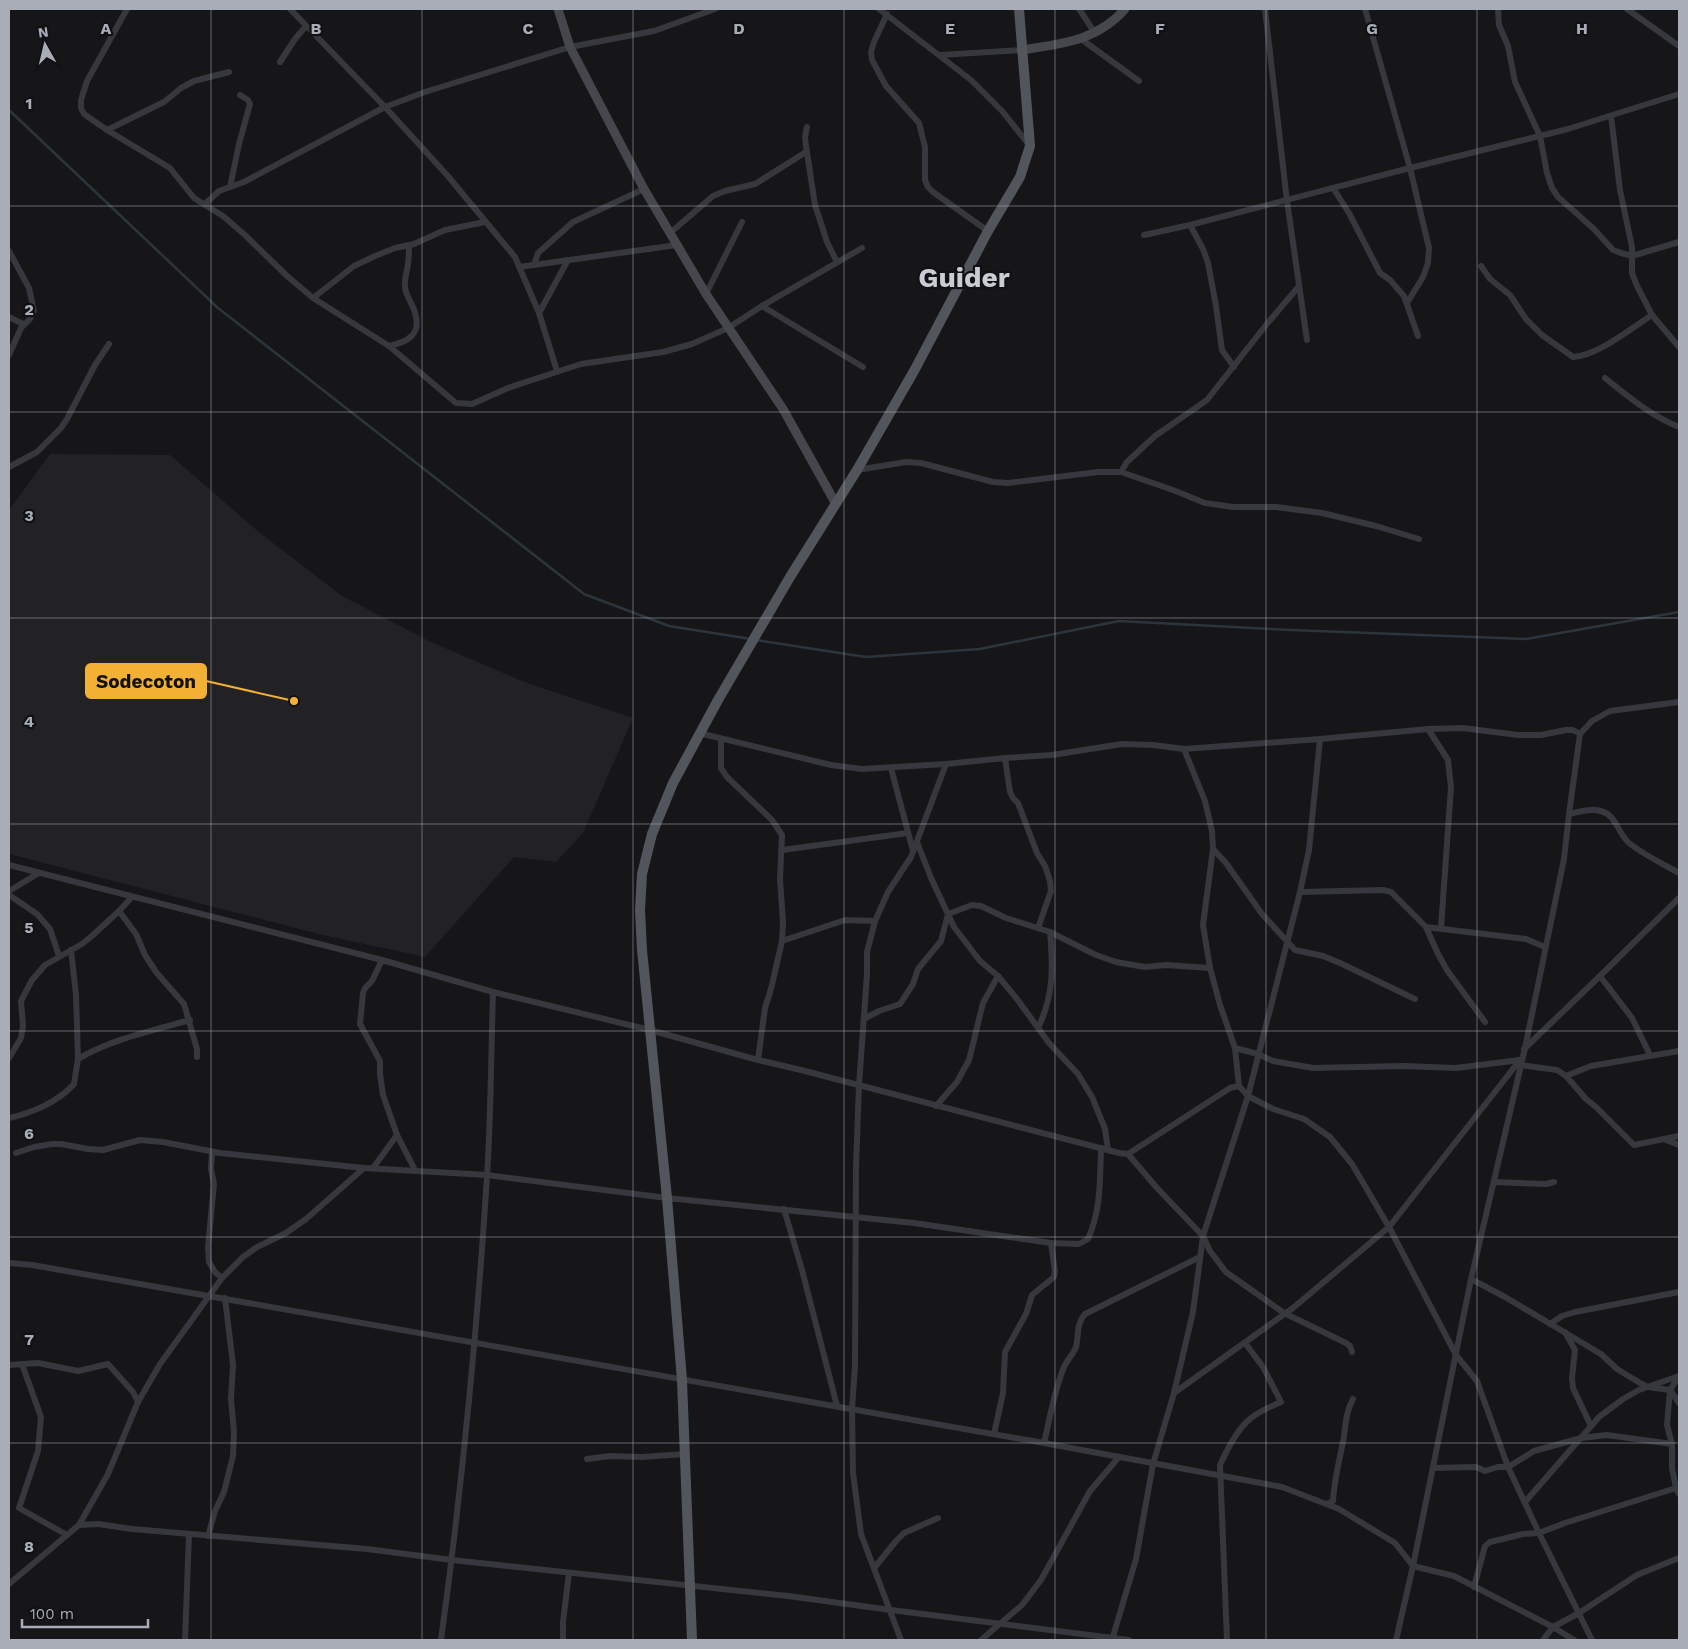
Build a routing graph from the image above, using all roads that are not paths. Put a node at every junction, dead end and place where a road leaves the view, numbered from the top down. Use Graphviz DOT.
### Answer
graph roads {
  1 [pos="127,9"];
  2 [pos="558,9"];
  3 [pos="715,9"];
  4 [pos="879,9"];
  5 [pos="1019,9"];
  6 [pos="1079,9"];
  7 [pos="1125,9"];
  8 [pos="1265,9"];
  9 [pos="1365,9"];
  10 [pos="1498,9"];
  11 [pos="1627,9"];
  12 [pos="293,10"];
  13 [pos="887,14"];
  14 [pos="306,26"];
  15 [pos="1095,34"];
  16 [pos="1081,39"];
  17 [pos="1679,46"];
  18 [pos="570,47"];
  19 [pos="1021,50"];
  20 [pos="940,55"];
  21 [pos="280,62"];
  22 [pos="229,72"];
  23 [pos="1139,81"];
  24 [pos="1679,94"];
  25 [pos="240,95"];
  26 [pos="385,107"];
  27 [pos="1611,116"];
  28 [pos="806,127"];
  29 [pos="106,130"];
  30 [pos="1540,136"];
  31 [pos="1030,146"];
  32 [pos="806,152"];
  33 [pos="1410,168"];
  34 [pos="230,187"];
  35 [pos="1333,188"];
  36 [pos="644,189"];
  37 [pos="1287,201"];
  38 [pos="205,204"];
  39 [pos="485,222"];
  40 [pos="742,222"];
  41 [pos="1190,225"];
  42 [pos="988,230"];
  43 [pos="670,233"];
  44 [pos="1144,235"];
  45 [pos="1679,242"];
  46 [pos="409,245"];
  47 [pos="677,245"];
  48 [pos="862,248"];
  49 [pos="9,250"];
  50 [pos="1632,256"];
  51 [pos="568,260"];
  52 [pos="837,262"];
  53 [pos="534,265"];
  54 [pos="1481,266"];
  55 [pos="519,267"];
  56 [pos="1299,286"];
  57 [pos="706,294"];
  58 [pos="313,298"];
  59 [pos="1407,303"];
  60 [pos="762,306"];
  61 [pos="539,313"];
  62 [pos="1652,315"];
  63 [pos="9,317"];
  64 [pos="24,324"];
  65 [pos="728,328"];
  66 [pos="1418,336"];
  67 [pos="1307,340"];
  68 [pos="110,344"];
  69 [pos="389,346"];
  70 [pos="1679,346"];
  71 [pos="9,355"];
  72 [pos="1234,367"];
  73 [pos="863,368"];
  74 [pos="557,371"];
  75 [pos="1606,378"];
  76 [pos="1679,427"];
  77 [pos="9,468"];
  78 [pos="857,470"];
  79 [pos="1121,472"];
  80 [pos="836,504"];
  81 [pos="1419,539"];
  82 [pos="1679,702"];
  83 [pos="1428,729"];
  84 [pos="699,734"];
  85 [pos="1580,734"];
  86 [pos="1320,739"];
  87 [pos="721,740"];
  88 [pos="1184,749"];
  89 [pos="1005,758"];
  90 [pos="946,764"];
  91 [pos="891,768"];
  92 [pos="1569,814"];
  93 [pos="908,833"];
  94 [pos="917,842"];
  95 [pos="1213,849"];
  96 [pos="782,850"];
  97 [pos="913,851"];
  98 [pos="9,865"];
  99 [pos="39,873"];
  100 [pos="1679,873"];
  101 [pos="9,891"];
  102 [pos="1300,892"];
  103 [pos="9,895"];
  104 [pos="132,897"];
  105 [pos="1679,898"];
  106 [pos="119,911"];
  107 [pos="948,914"];
  108 [pos="875,921"];
  109 [pos="1426,927"];
  110 [pos="1038,928"];
  111 [pos="1441,928"];
  112 [pos="1050,932"];
  113 [pos="782,942"];
  114 [pos="1288,942"];
  115 [pos="1545,947"];
  116 [pos="71,950"];
  117 [pos="59,956"];
  118 [pos="382,960"];
  119 [pos="1210,968"];
  120 [pos="998,976"];
  121 [pos="1600,976"];
  122 [pos="493,992"];
  123 [pos="1416,999"];
  124 [pos="864,1019"];
  125 [pos="190,1020"];
  126 [pos="1485,1022"];
  127 [pos="1038,1028"];
  128 [pos="650,1030"];
  129 [pos="1235,1048"];
  130 [pos="1525,1048"];
  131 [pos="1679,1051"];
  132 [pos="1258,1054"];
  133 [pos="1650,1054"];
  134 [pos="197,1057"];
  135 [pos="9,1058"];
  136 [pos="78,1059"];
  137 [pos="758,1060"];
  138 [pos="1520,1062"];
  139 [pos="1566,1076"];
  140 [pos="859,1085"];
  141 [pos="1239,1086"];
  142 [pos="1248,1096"];
  143 [pos="936,1106"];
  144 [pos="9,1118"];
  145 [pos="397,1135"];
  146 [pos="1679,1136"];
  147 [pos="1664,1140"];
  148 [pos="1679,1145"];
  149 [pos="1104,1149"];
  150 [pos="212,1152"];
  151 [pos="16,1154"];
  152 [pos="1128,1154"];
  153 [pos="364,1168"];
  154 [pos="373,1168"];
  155 [pos="415,1170"];
  156 [pos="487,1175"];
  157 [pos="1494,1182"];
  158 [pos="1554,1182"];
  159 [pos="667,1198"];
  160 [pos="784,1209"];
  161 [pos="855,1217"];
  162 [pos="1389,1227"];
  163 [pos="1203,1236"];
  164 [pos="1051,1243"];
  165 [pos="1200,1257"];
  166 [pos="9,1263"];
  167 [pos="222,1278"];
  168 [pos="1471,1279"];
  169 [pos="1679,1292"];
  170 [pos="210,1295"];
  171 [pos="225,1298"];
  172 [pos="1284,1313"];
  173 [pos="1550,1324"];
  174 [pos="1564,1331"];
  175 [pos="1245,1342"];
  176 [pos="474,1344"];
  177 [pos="1352,1352"];
  178 [pos="1456,1355"];
  179 [pos="22,1364"];
  180 [pos="9,1365"];
  181 [pos="1679,1375"];
  182 [pos="682,1380"];
  183 [pos="1648,1387"];
  184 [pos="1670,1390"];
  185 [pos="1174,1393"];
  186 [pos="1353,1399"];
  187 [pos="138,1402"];
  188 [pos="1679,1403"];
  189 [pos="837,1406"];
  190 [pos="852,1409"];
  191 [pos="1591,1426"];
  192 [pos="994,1434"];
  193 [pos="1581,1438"];
  194 [pos="1044,1443"];
  195 [pos="1672,1444"];
  196 [pos="685,1454"];
  197 [pos="1119,1457"];
  198 [pos="587,1459"];
  199 [pos="1153,1464"];
  200 [pos="1508,1467"];
  201 [pos="1433,1468"];
  202 [pos="1219,1477"];
  203 [pos="1677,1491"];
  204 [pos="1524,1502"];
  205 [pos="1328,1504"];
  206 [pos="938,1518"];
  207 [pos="79,1524"];
  208 [pos="1538,1533"];
  209 [pos="189,1534"];
  210 [pos="67,1535"];
  211 [pos="208,1536"];
  212 [pos="1679,1558"];
  213 [pos="452,1560"];
  214 [pos="1414,1566"];
  215 [pos="875,1567"];
  216 [pos="569,1573"];
  217 [pos="9,1584"];
  218 [pos="690,1586"];
  219 [pos="1474,1587"];
  220 [pos="891,1610"];
  221 [pos="1579,1613"];
  222 [pos="1001,1624"];
  223 [pos="1553,1627"];
  224 [pos="1113,1639"];
  225 [pos="184,1640"];
  226 [pos="441,1640"];
  227 [pos="563,1640"];
  228 [pos="692,1640"];
  229 [pos="901,1640"];
  230 [pos="981,1640"];
  231 [pos="1129,1640"];
  232 [pos="1227,1640"];
  233 [pos="1396,1640"];
  234 [pos="1543,1640"];
  235 [pos="1574,1640"];
  236 [pos="1592,1640"];
  1 -- 29 [label="street"];
  2 -- 18 [label="street"];
  3 -- 18 [label="street"];
  4 -- 13 [label="street"];
  5 -- 19 [label="main road"];
  6 -- 15 [label="street"];
  7 -- 15 [label="street"];
  8 -- 37 [label="street"];
  9 -- 33 [label="street"];
  10 -- 30 [label="street"];
  11 -- 17 [label="street"];
  12 -- 14 [label="street"];
  13 -- 20 [label="street"];
  13 -- 42 [label="street"];
  14 -- 21 [label="street"];
  14 -- 26 [label="street"];
  15 -- 16 [label="street"];
  16 -- 19 [label="street"];
  16 -- 23 [label="street"];
  18 -- 26 [label="street"];
  18 -- 36 [label="street"];
  19 -- 20 [label="street"];
  19 -- 31 [label="main road"];
  20 -- 31 [label="street"];
  22 -- 29 [label="street"];
  24 -- 27 [label="street"];
  25 -- 34 [label="street"];
  26 -- 34 [label="street"];
  26 -- 39 [label="street"];
  27 -- 30 [label="street"];
  27 -- 50 [label="street"];
  28 -- 32 [label="street"];
  29 -- 38 [label="street"];
  30 -- 33 [label="street"];
  30 -- 50 [label="street"];
  31 -- 42 [label="main road"];
  32 -- 43 [label="street"];
  32 -- 52 [label="street"];
  33 -- 35 [label="street"];
  33 -- 59 [label="street"];
  34 -- 38 [label="street"];
  35 -- 37 [label="street"];
  35 -- 59 [label="street"];
  36 -- 43 [label="street"];
  36 -- 53 [label="street"];
  37 -- 41 [label="street"];
  37 -- 56 [label="street"];
  38 -- 58 [label="street"];
  39 -- 46 [label="street"];
  39 -- 55 [label="street"];
  40 -- 57 [label="street"];
  41 -- 44 [label="street"];
  41 -- 72 [label="street"];
  42 -- 78 [label="main road"];
  43 -- 47 [label="street"];
  45 -- 50 [label="street"];
  46 -- 58 [label="street"];
  46 -- 69 [label="street"];
  47 -- 51 [label="street"];
  47 -- 57 [label="street"];
  48 -- 52 [label="street"];
  49 -- 64 [label="street"];
  50 -- 62 [label="street"];
  51 -- 53 [label="street"];
  51 -- 61 [label="street"];
  52 -- 60 [label="street"];
  53 -- 55 [label="street"];
  54 -- 62 [label="street"];
  55 -- 61 [label="street"];
  56 -- 67 [label="street"];
  56 -- 72 [label="street"];
  57 -- 65 [label="street"];
  58 -- 69 [label="street"];
  59 -- 66 [label="street"];
  60 -- 65 [label="street"];
  60 -- 73 [label="street"];
  61 -- 74 [label="street"];
  62 -- 70 [label="street"];
  63 -- 64 [label="street"];
  64 -- 71 [label="street"];
  65 -- 74 [label="street"];
  65 -- 80 [label="street"];
  68 -- 77 [label="street"];
  69 -- 74 [label="street"];
  72 -- 79 [label="street"];
  75 -- 76 [label="street"];
  78 -- 79 [label="street"];
  78 -- 80 [label="main road"];
  79 -- 81 [label="street"];
  80 -- 84 [label="main road"];
  82 -- 85 [label="street"];
  83 -- 85 [label="street"];
  83 -- 86 [label="street"];
  83 -- 111 [label="street"];
  84 -- 87 [label="street"];
  84 -- 128 [label="main road"];
  85 -- 92 [label="street"];
  86 -- 88 [label="street"];
  86 -- 102 [label="street"];
  87 -- 91 [label="street"];
  87 -- 96 [label="street"];
  88 -- 89 [label="street"];
  88 -- 95 [label="street"];
  89 -- 90 [label="street"];
  89 -- 110 [label="street"];
  90 -- 91 [label="street"];
  90 -- 94 [label="street"];
  91 -- 93 [label="street"];
  92 -- 100 [label="street"];
  92 -- 115 [label="street"];
  93 -- 96 [label="street"];
  93 -- 97 [label="street"];
  94 -- 97 [label="street"];
  94 -- 107 [label="street"];
  95 -- 114 [label="street"];
  95 -- 119 [label="street"];
  96 -- 113 [label="street"];
  97 -- 108 [label="street"];
  98 -- 99 [label="street"];
  99 -- 101 [label="street"];
  99 -- 104 [label="street"];
  102 -- 109 [label="street"];
  102 -- 114 [label="street"];
  103 -- 117 [label="street"];
  104 -- 106 [label="street"];
  104 -- 118 [label="street"];
  105 -- 121 [label="street"];
  106 -- 116 [label="street"];
  106 -- 125 [label="street"];
  107 -- 110 [label="street"];
  107 -- 120 [label="street"];
  107 -- 124 [label="street"];
  108 -- 113 [label="street"];
  108 -- 124 [label="street"];
  109 -- 111 [label="street"];
  109 -- 126 [label="street"];
  110 -- 112 [label="street"];
  111 -- 115 [label="street"];
  112 -- 119 [label="street"];
  112 -- 127 [label="street"];
  113 -- 137 [label="street"];
  114 -- 123 [label="street"];
  114 -- 132 [label="street"];
  115 -- 130 [label="street"];
  116 -- 117 [label="street"];
  116 -- 136 [label="street"];
  117 -- 135 [label="street"];
  118 -- 122 [label="street"];
  118 -- 145 [label="street"];
  119 -- 129 [label="street"];
  120 -- 127 [label="street"];
  120 -- 143 [label="street"];
  121 -- 130 [label="street"];
  121 -- 133 [label="street"];
  122 -- 128 [label="street"];
  122 -- 156 [label="street"];
  124 -- 140 [label="street"];
  125 -- 134 [label="street"];
  125 -- 136 [label="street"];
  127 -- 149 [label="street"];
  128 -- 137 [label="street"];
  128 -- 159 [label="main road"];
  129 -- 132 [label="street"];
  129 -- 141 [label="street"];
  130 -- 138 [label="street"];
  131 -- 133 [label="street"];
  132 -- 138 [label="street"];
  132 -- 142 [label="street"];
  133 -- 139 [label="street"];
  136 -- 144 [label="street"];
  137 -- 140 [label="street"];
  138 -- 139 [label="street"];
  138 -- 157 [label="street"];
  138 -- 162 [label="street"];
  139 -- 147 [label="street"];
  140 -- 143 [label="street"];
  140 -- 161 [label="street"];
  141 -- 142 [label="street"];
  141 -- 152 [label="street"];
  142 -- 162 [label="street"];
  142 -- 163 [label="street"];
  143 -- 149 [label="street"];
  145 -- 154 [label="street"];
  145 -- 155 [label="street"];
  146 -- 147 [label="street"];
  147 -- 148 [label="street"];
  149 -- 152 [label="street"];
  149 -- 164 [label="street"];
  150 -- 151 [label="street"];
  150 -- 153 [label="street"];
  150 -- 167 [label="street"];
  152 -- 163 [label="street"];
  153 -- 154 [label="street"];
  153 -- 167 [label="street"];
  154 -- 155 [label="street"];
  155 -- 156 [label="street"];
  156 -- 159 [label="street"];
  156 -- 176 [label="street"];
  157 -- 158 [label="street"];
  157 -- 168 [label="street"];
  159 -- 160 [label="street"];
  159 -- 182 [label="main road"];
  160 -- 161 [label="street"];
  160 -- 189 [label="street"];
  161 -- 164 [label="street"];
  161 -- 190 [label="street"];
  162 -- 172 [label="street"];
  162 -- 178 [label="street"];
  163 -- 165 [label="street"];
  163 -- 172 [label="street"];
  164 -- 192 [label="street"];
  165 -- 185 [label="street"];
  165 -- 194 [label="street"];
  166 -- 170 [label="street"];
  167 -- 170 [label="street"];
  168 -- 173 [label="street"];
  168 -- 178 [label="street"];
  169 -- 173 [label="street"];
  170 -- 171 [label="street"];
  170 -- 187 [label="street"];
  171 -- 176 [label="street"];
  171 -- 211 [label="street"];
  172 -- 175 [label="street"];
  172 -- 177 [label="street"];
  173 -- 174 [label="street"];
  174 -- 183 [label="street"];
  174 -- 191 [label="street"];
  175 -- 185 [label="street"];
  175 -- 202 [label="street"];
  176 -- 182 [label="street"];
  176 -- 213 [label="street"];
  178 -- 200 [label="street"];
  178 -- 201 [label="street"];
  179 -- 180 [label="street"];
  179 -- 187 [label="street"];
  179 -- 210 [label="street"];
  181 -- 183 [label="street"];
  181 -- 184 [label="street"];
  182 -- 189 [label="street"];
  182 -- 196 [label="main road"];
  183 -- 184 [label="street"];
  183 -- 191 [label="street"];
  184 -- 188 [label="street"];
  184 -- 195 [label="street"];
  185 -- 199 [label="street"];
  186 -- 205 [label="street"];
  187 -- 207 [label="street"];
  189 -- 190 [label="street"];
  190 -- 192 [label="street"];
  190 -- 215 [label="street"];
  191 -- 193 [label="street"];
  192 -- 194 [label="street"];
  193 -- 195 [label="street"];
  193 -- 200 [label="street"];
  193 -- 204 [label="street"];
  194 -- 197 [label="street"];
  195 -- 203 [label="street"];
  196 -- 198 [label="street"];
  196 -- 218 [label="main road"];
  197 -- 199 [label="street"];
  197 -- 222 [label="street"];
  199 -- 202 [label="street"];
  199 -- 224 [label="street"];
  200 -- 201 [label="street"];
  200 -- 204 [label="street"];
  201 -- 214 [label="street"];
  202 -- 205 [label="street"];
  202 -- 232 [label="street"];
  203 -- 208 [label="street"];
  204 -- 208 [label="street"];
  205 -- 214 [label="street"];
  206 -- 215 [label="street"];
  207 -- 209 [label="street"];
  207 -- 210 [label="street"];
  208 -- 219 [label="street"];
  208 -- 221 [label="street"];
  209 -- 211 [label="street"];
  209 -- 225 [label="street"];
  210 -- 217 [label="street"];
  211 -- 213 [label="street"];
  212 -- 221 [label="street"];
  213 -- 216 [label="street"];
  213 -- 226 [label="street"];
  214 -- 219 [label="street"];
  214 -- 233 [label="street"];
  215 -- 220 [label="street"];
  216 -- 218 [label="street"];
  216 -- 227 [label="street"];
  218 -- 220 [label="street"];
  218 -- 228 [label="main road"];
  219 -- 223 [label="street"];
  220 -- 222 [label="street"];
  220 -- 229 [label="street"];
  221 -- 223 [label="street"];
  221 -- 236 [label="street"];
  222 -- 224 [label="street"];
  222 -- 230 [label="street"];
  223 -- 234 [label="street"];
  223 -- 235 [label="street"];
  224 -- 231 [label="street"];
}
